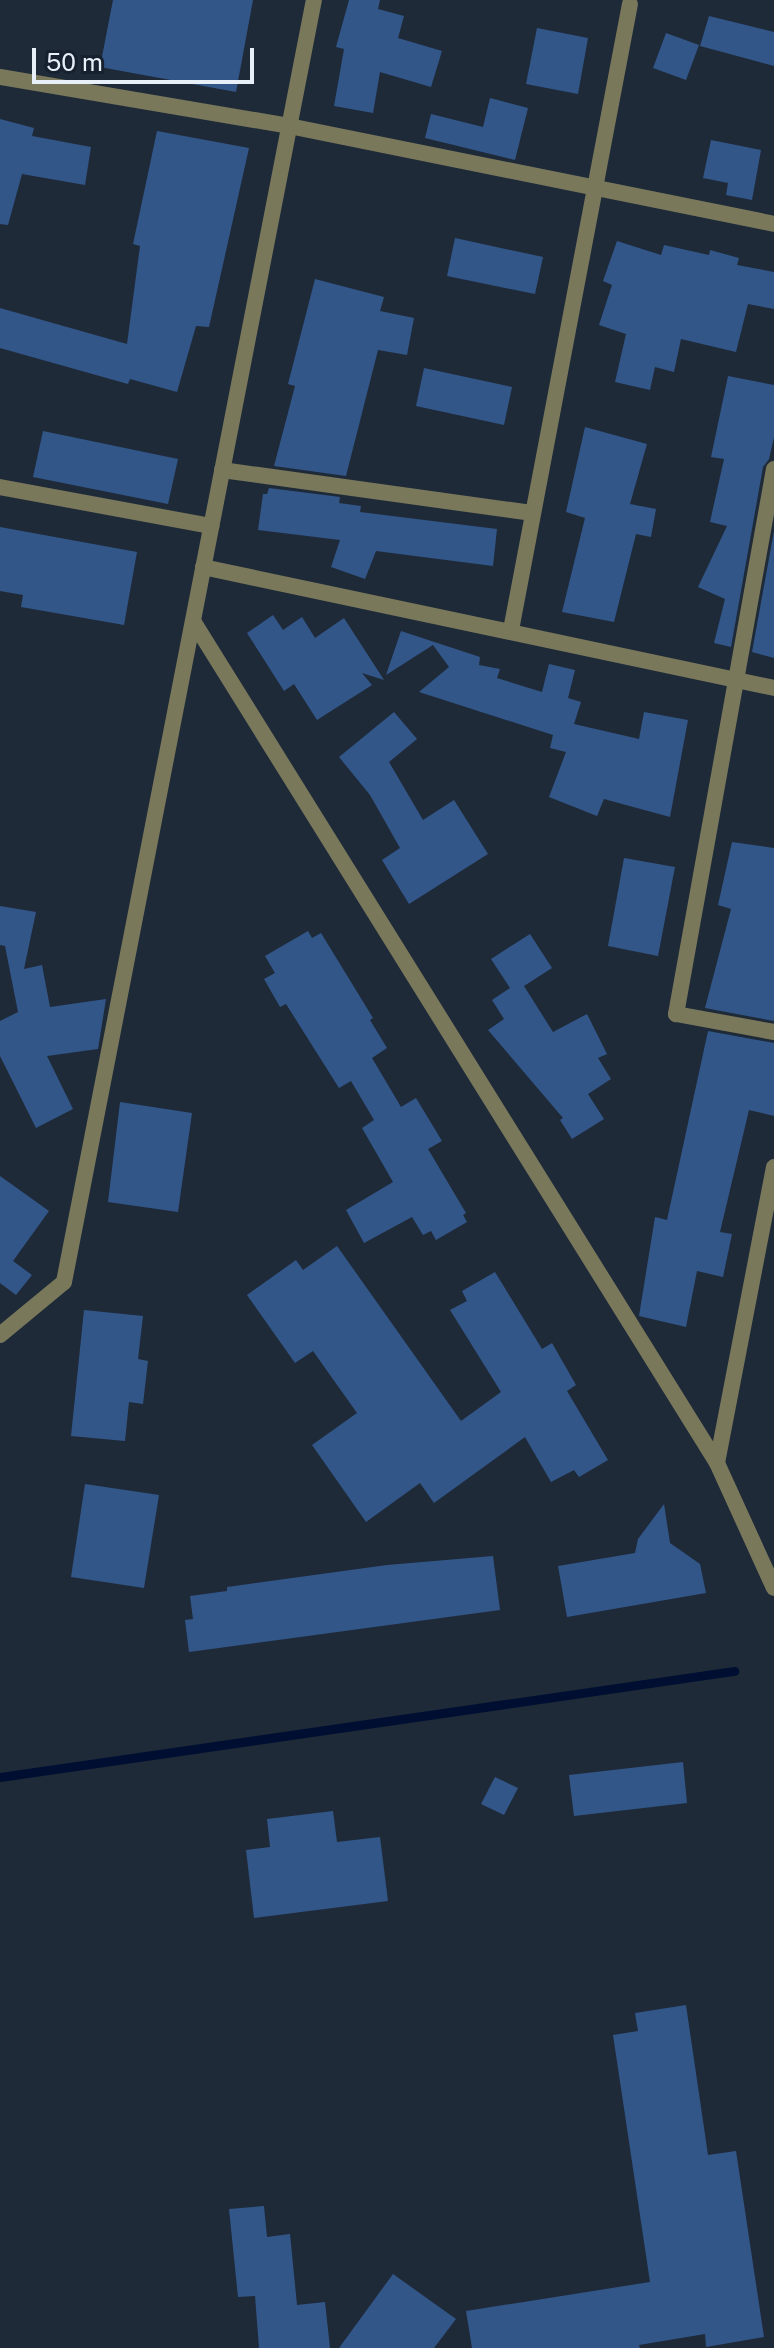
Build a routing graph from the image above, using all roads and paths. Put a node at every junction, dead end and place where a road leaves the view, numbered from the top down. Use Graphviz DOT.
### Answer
graph roads {
  1 [pos="314,0"];
  2 [pos="630,4"];
  3 [pos="0,77"];
  4 [pos="289,126"];
  5 [pos="595,187"];
  6 [pos="774,224"];
  7 [pos="774,469"];
  8 [pos="222,470"];
  9 [pos="0,487"];
  10 [pos="533,513"];
  11 [pos="211,526"];
  12 [pos="203,567"];
  13 [pos="193,621"];
  14 [pos="511,630"];
  15 [pos="736,680"];
  16 [pos="774,688"];
  17 [pos="774,1032"];
  18 [pos="774,1167"];
  19 [pos="0,1335"];
  20 [pos="717,1463"];
  21 [pos="774,1588"];
  1 -- 4 [label="street"];
  2 -- 5 [label="street"];
  3 -- 4 [label="street"];
  4 -- 5 [label="street"];
  4 -- 8 [label="street"];
  5 -- 6 [label="street"];
  5 -- 10 [label="street"];
  7 -- 15 [label="street"];
  8 -- 10 [label="street"];
  8 -- 11 [label="street"];
  9 -- 11 [label="street"];
  10 -- 14 [label="street"];
  11 -- 12 [label="street"];
  12 -- 13 [label="street"];
  12 -- 14 [label="street"];
  13 -- 19 [label="street"];
  13 -- 20 [label="street"];
  14 -- 15 [label="street"];
  15 -- 16 [label="street"];
  15 -- 17 [label="street"];
  18 -- 20 [label="street"];
  20 -- 21 [label="street"];
}
